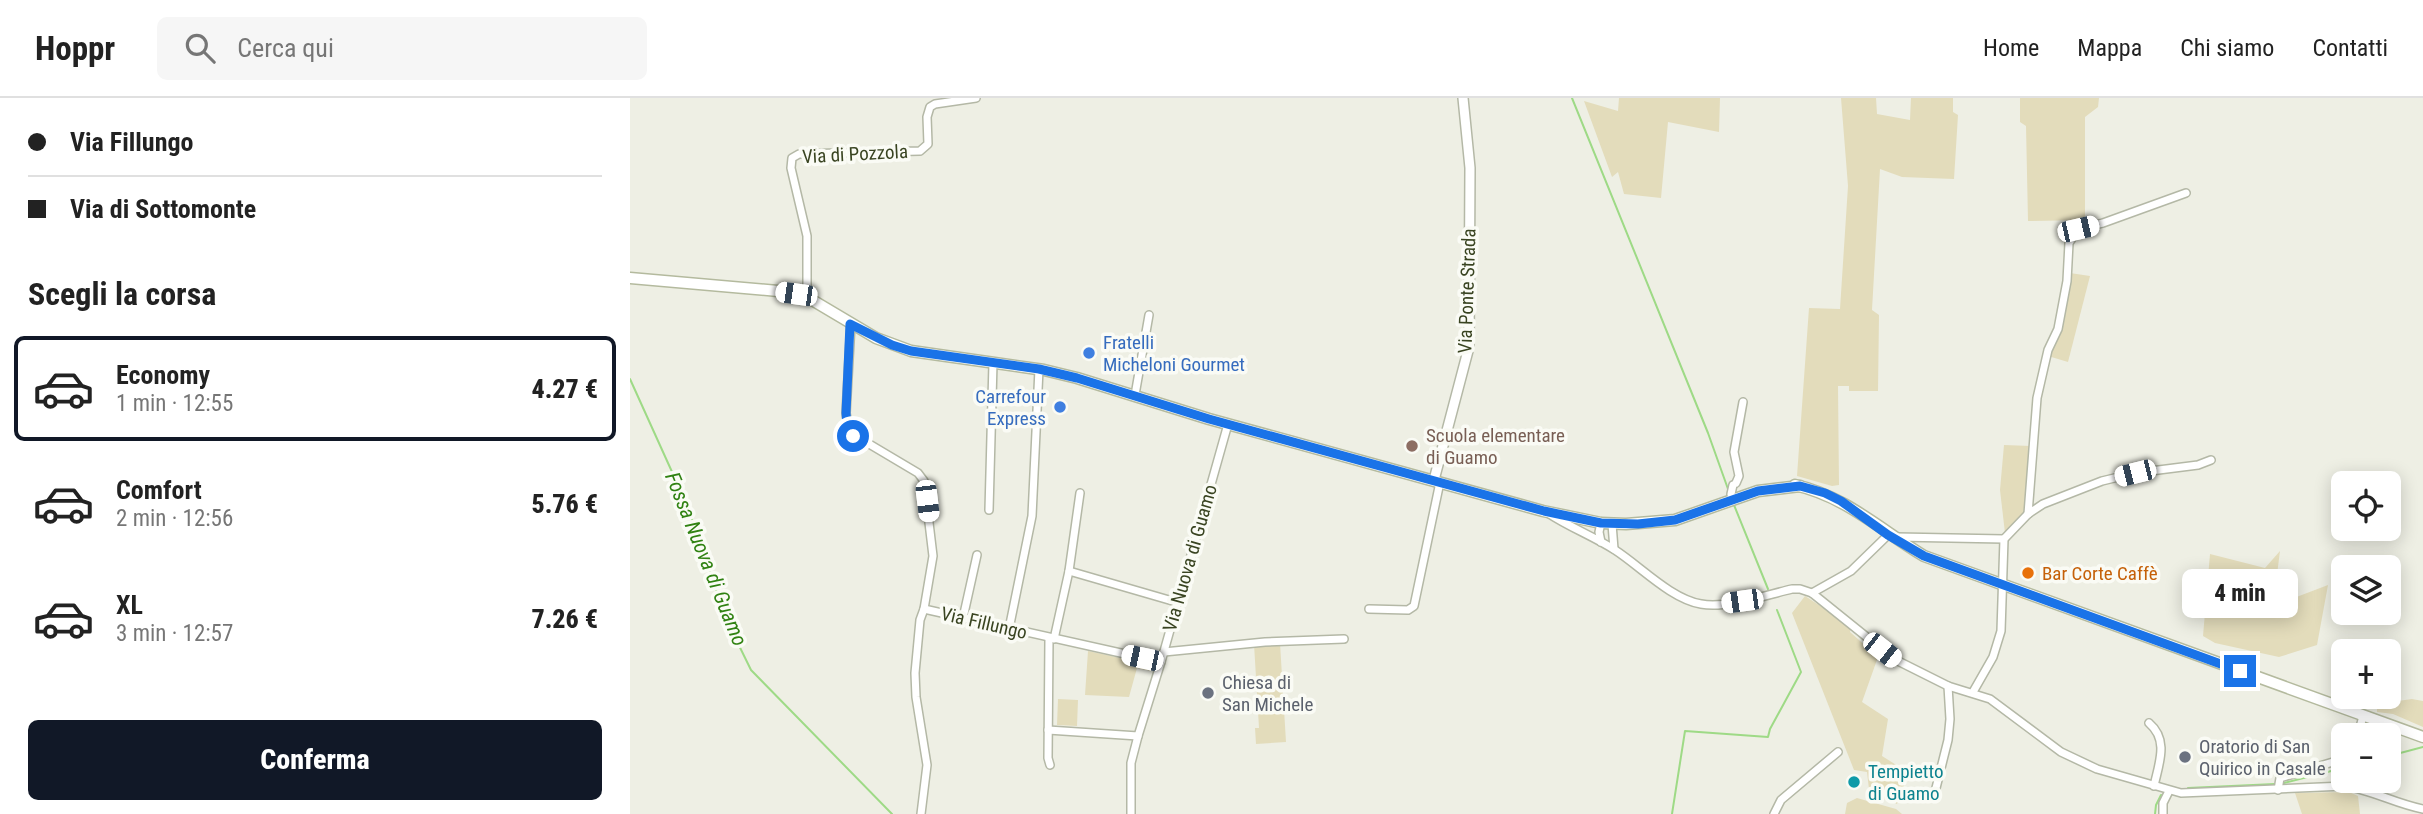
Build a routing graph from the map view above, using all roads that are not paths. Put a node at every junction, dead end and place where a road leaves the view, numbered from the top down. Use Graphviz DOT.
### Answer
graph roads {
  1 [pos="976,98"];
  2 [pos="1463,98"];
  3 [pos="2186,193"];
  4 [pos="630,278"];
  5 [pos="807,297"];
  6 [pos="1149,315"];
  7 [pos="850,324"];
  8 [pos="993,363"];
  9 [pos="1039,369"];
  10 [pos="1135,396"];
  11 [pos="1743,402"];
  12 [pos="1228,424"];
  13 [pos="2211,460"];
  14 [pos="1437,481"];
  15 [pos="1800,486"];
  16 [pos="1733,487"];
  17 [pos="1080,493"];
  18 [pos="989,510"];
  19 [pos="1544,511"];
  20 [pos="2028,514"];
  21 [pos="1665,520"];
  22 [pos="1607,523"];
  23 [pos="1890,536"];
  24 [pos="2004,539"];
  25 [pos="1601,542"];
  26 [pos="1614,549"];
  27 [pos="977,555"];
  28 [pos="1069,571"];
  29 [pos="2003,585"];
  30 [pos="1812,593"];
  31 [pos="1177,603"];
  32 [pos="924,609"];
  33 [pos="1369,609"];
  34 [pos="963,618"];
  35 [pos="1009,629"];
  36 [pos="1051,639"];
  37 [pos="1343,639"];
  38 [pos="1164,652"];
  39 [pos="1161,662"];
  40 [pos="1948,686"];
  41 [pos="1973,692"];
  42 [pos="2362,716"];
  43 [pos="2148,723"];
  44 [pos="2361,723"];
  45 [pos="1048,730"];
  46 [pos="1138,736"];
  47 [pos="2423,737"];
  48 [pos="1838,752"];
  49 [pos="2331,763"];
  50 [pos="1051,765"];
  51 [pos="2154,786"];
  52 [pos="2278,786"];
  53 [pos="2169,791"];
  54 [pos="1934,792"];
  55 [pos="2423,809"];
  56 [pos="921,814"];
  57 [pos="1131,814"];
  58 [pos="1774,814"];
  59 [pos="2162,814"];
  1 -- 5 [label="street, Via di Pozzola"];
  2 -- 14 [label="street, Via Ponte Strada"];
  3 -- 20 [label="street"];
  4 -- 5 [label="main road"];
  5 -- 7 [label="main road"];
  6 -- 10 [label="street"];
  7 -- 8 [label="main road"];
  7 -- 32 [label="street, Via Fillungo"];
  8 -- 9 [label="main road"];
  8 -- 18 [label="street"];
  9 -- 10 [label="main road"];
  9 -- 35 [label="street"];
  10 -- 12 [label="main road"];
  11 -- 16 [label="street"];
  12 -- 14 [label="main road"];
  12 -- 31 [label="street, Via Nuova di Guamo"];
  13 -- 20 [label="street"];
  14 -- 19 [label="main road"];
  14 -- 33 [label="street"];
  15 -- 16 [label="main road"];
  15 -- 21 [label="main road"];
  15 -- 23 [label="main road"];
  16 -- 21 [label="main road"];
  17 -- 28 [label="street"];
  19 -- 22 [label="main road"];
  19 -- 25 [label="street"];
  20 -- 24 [label="street"];
  21 -- 22 [label="main road"];
  22 -- 25 [label="street"];
  22 -- 26 [label="street"];
  23 -- 24 [label="street"];
  23 -- 29 [label="main road"];
  23 -- 30 [label="street"];
  24 -- 29 [label="street"];
  25 -- 26 [label="street"];
  26 -- 30 [label="street"];
  27 -- 34 [label="street"];
  28 -- 31 [label="street"];
  28 -- 36 [label="street"];
  29 -- 41 [label="street"];
  29 -- 42 [label="main road"];
  30 -- 40 [label="street"];
  31 -- 38 [label="street, Via Nuova di Guamo"];
  32 -- 34 [label="street, Via Fillungo"];
  32 -- 56 [label="street"];
  34 -- 35 [label="street, Via Fillungo"];
  35 -- 36 [label="street, Via Fillungo"];
  36 -- 39 [label="street, Via Fillungo"];
  36 -- 45 [label="street"];
  37 -- 38 [label="street"];
  38 -- 39 [label="street, Via Nuova di Guamo"];
  39 -- 46 [label="street, Via Nuova di Guamo"];
  40 -- 41 [label="street"];
  40 -- 54 [label="street"];
  41 -- 51 [label="street"];
  42 -- 44 [label="street"];
  42 -- 47 [label="main road"];
  43 -- 51 [label="street"];
  45 -- 46 [label="street"];
  45 -- 50 [label="street"];
  46 -- 57 [label="street, Via Nuova di Guamo"];
  48 -- 58 [label="street"];
  49 -- 52 [label="street"];
  51 -- 53 [label="street"];
  52 -- 53 [label="street"];
  52 -- 55 [label="street"];
  53 -- 59 [label="street"];
}
